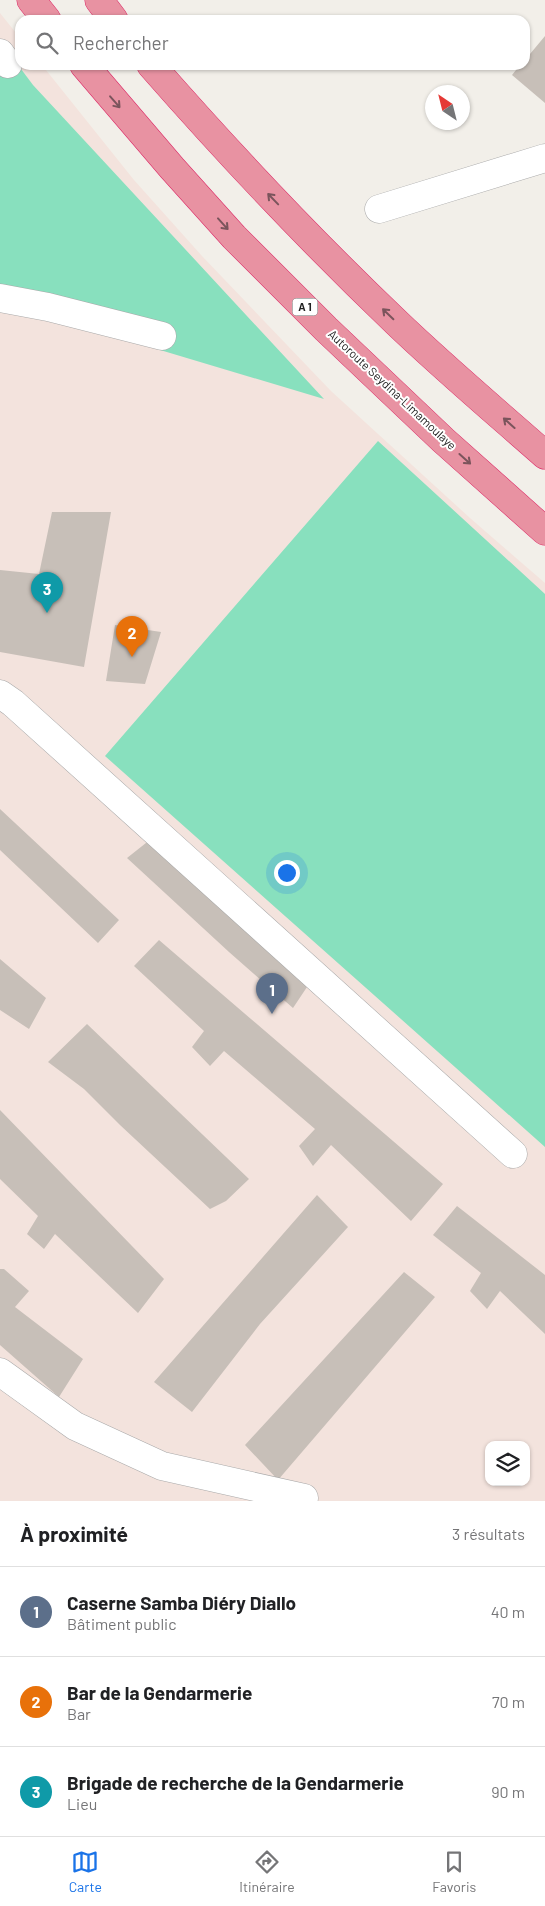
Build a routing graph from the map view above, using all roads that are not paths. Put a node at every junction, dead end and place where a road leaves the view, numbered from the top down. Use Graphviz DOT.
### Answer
graph roads {
  1 [pos="31,0"];
  2 [pos="99,0"];
  3 [pos="43,15"];
  4 [pos="110,15"];
  5 [pos="88,70"];
  6 [pos="156,70"];
  7 [pos="545,158"];
  8 [pos="379,209"];
  9 [pos="0,298"];
  10 [pos="162,336"];
  11 [pos="545,455"];
  12 [pos="545,531"];
  13 [pos="4,703"];
  14 [pos="513,1154"];
  15 [pos="0,1372"];
  16 [pos="304,1498"];
  1 -- 3 [label="highway"];
  2 -- 4 [label="highway"];
  5 -- 12 [label="highway, Autoroute Seydina-Limamoulaye / A 1, one-way"];
  11 -- 6 [label="highway, one-way"];
  7 -- 8 [label="lane"];
  9 -- 10 [label="lane"];
  13 -- 14 [label="lane"];
  15 -- 16 [label="lane"];
}
